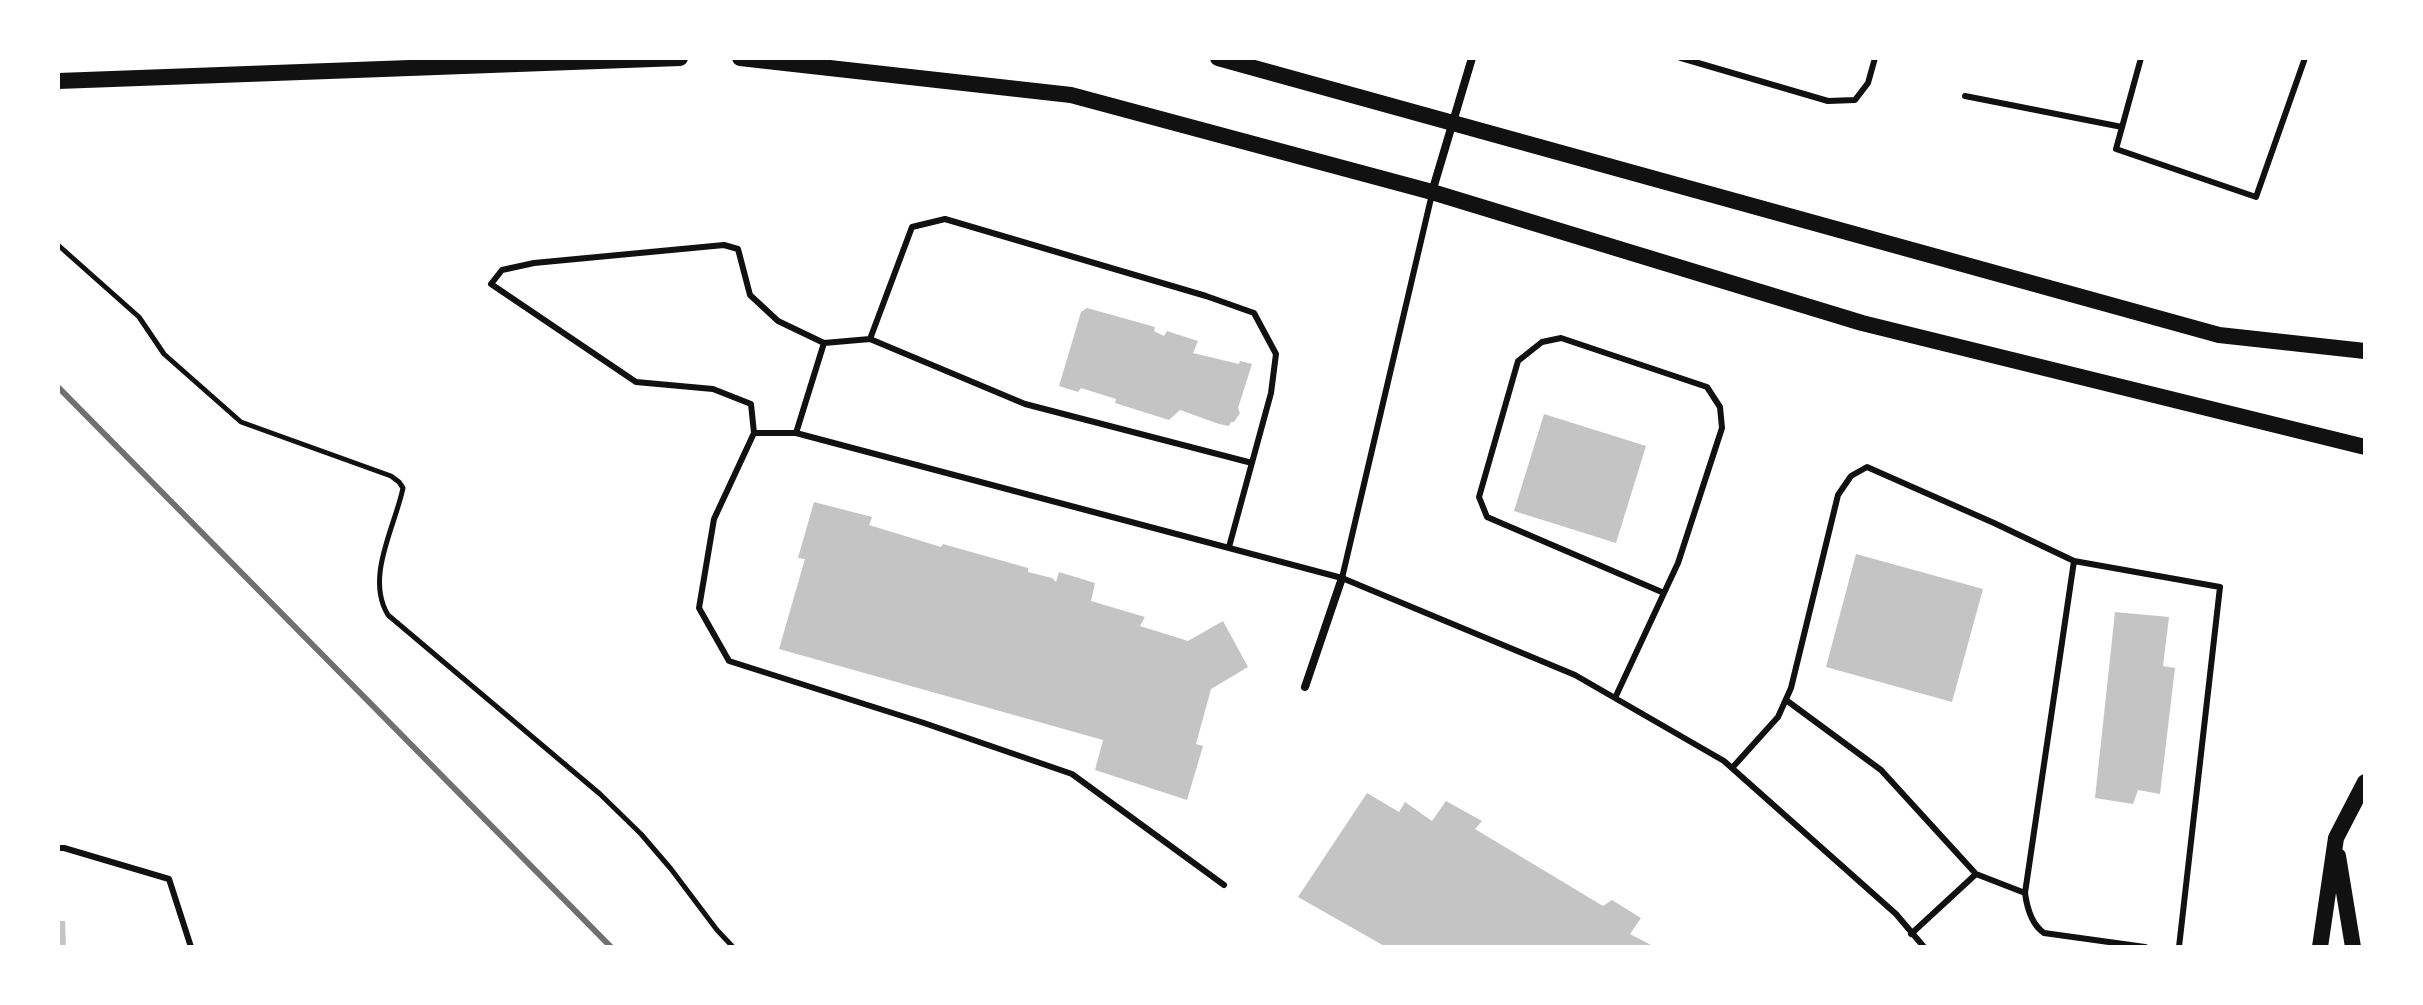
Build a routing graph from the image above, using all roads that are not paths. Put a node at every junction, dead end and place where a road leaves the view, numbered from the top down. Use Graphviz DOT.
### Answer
graph roads {
  1 [pos="680,58"];
  2 [pos="740,58"];
  3 [pos="1218,58"];
  4 [pos="1472,58"];
  5 [pos="1681,58"];
  6 [pos="1875,58"];
  7 [pos="2141,58"];
  8 [pos="2305,58"];
  9 [pos="58,81"];
  10 [pos="1965,96"];
  11 [pos="1452,124"];
  12 [pos="2122,127"];
  13 [pos="1432,192"];
  14 [pos="870,339"];
  15 [pos="824,343"];
  16 [pos="2365,351"];
  17 [pos="754,433"];
  18 [pos="796,433"];
  19 [pos="2365,447"];
  20 [pos="1252,463"];
  21 [pos="1229,547"];
  22 [pos="2074,561"];
  23 [pos="1342,578"];
  24 [pos="1664,593"];
  25 [pos="1305,687"];
  26 [pos="1615,698"];
  27 [pos="1786,700"];
  28 [pos="1732,768"];
  29 [pos="2365,782"];
  30 [pos="2336,838"];
  31 [pos="58,848"];
  32 [pos="1976,874"];
  33 [pos="1224,885"];
  34 [pos="2025,893"];
  35 [pos="1911,934"];
  36 [pos="191,947"];
  37 [pos="1924,947"];
  38 [pos="2145,947"];
  39 [pos="2179,947"];
  40 [pos="2320,947"];
  41 [pos="2353,947"];
  1 -- 9 [label="main road"];
  2 -- 13 [label="main road"];
  3 -- 11 [label="main road"];
  4 -- 11 [label="street"];
  5 -- 6 [label="lane"];
  7 -- 12 [label="lane"];
  8 -- 12 [label="lane"];
  10 -- 12 [label="lane"];
  11 -- 13 [label="street"];
  11 -- 16 [label="main road"];
  13 -- 19 [label="main road"];
  13 -- 23 [label="lane"];
  14 -- 15 [label="lane"];
  14 -- 20 [label="lane"];
  14 -- 20 [label="lane"];
  15 -- 17 [label="lane"];
  15 -- 18 [label="lane"];
  17 -- 18 [label="lane"];
  17 -- 33 [label="lane"];
  18 -- 21 [label="lane"];
  20 -- 21 [label="lane"];
  21 -- 23 [label="lane"];
  22 -- 27 [label="lane"];
  22 -- 34 [label="lane"];
  22 -- 39 [label="lane"];
  23 -- 25 [label="street"];
  23 -- 26 [label="lane"];
  24 -- 24 [label="lane"];
  24 -- 26 [label="lane"];
  26 -- 28 [label="lane"];
  27 -- 28 [label="lane"];
  27 -- 32 [label="lane"];
  28 -- 35 [label="lane"];
  29 -- 30 [label="main road"];
  30 -- 40 [label="main road"];
  30 -- 41 [label="main road"];
  31 -- 36 [label="lane"];
  32 -- 34 [label="lane"];
  32 -- 35 [label="lane"];
  34 -- 38 [label="lane"];
  35 -- 37 [label="lane"];
}
